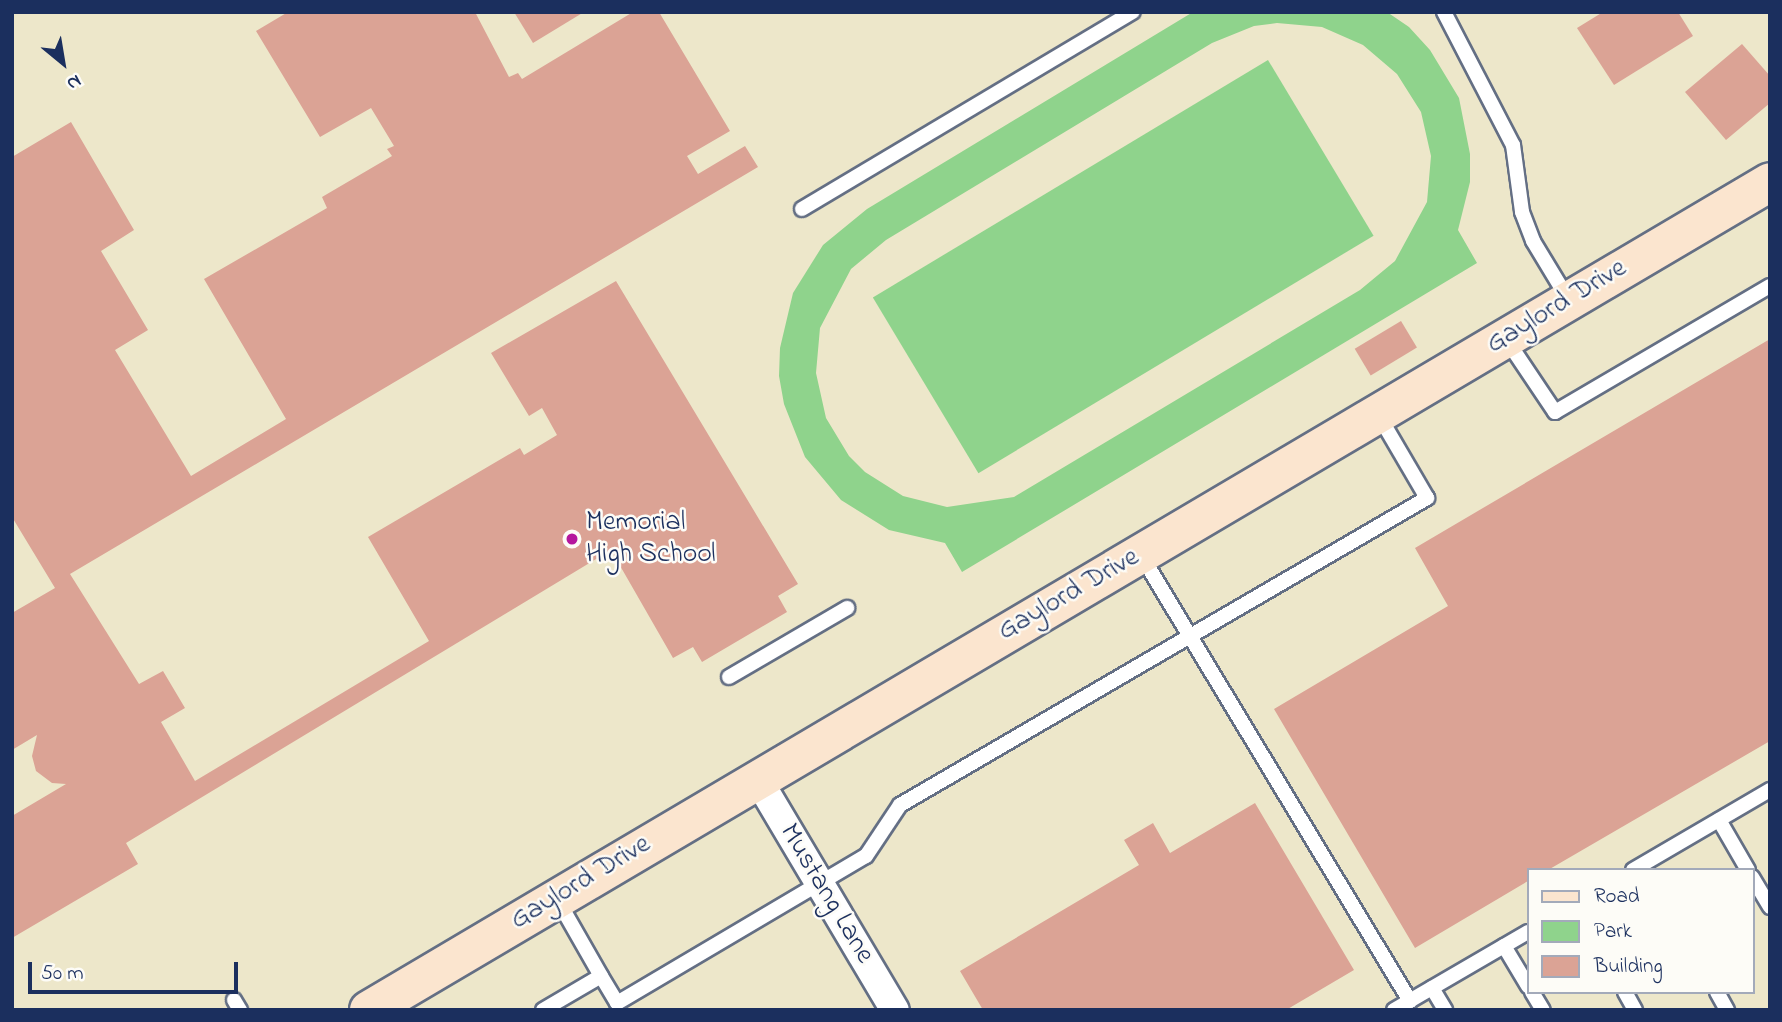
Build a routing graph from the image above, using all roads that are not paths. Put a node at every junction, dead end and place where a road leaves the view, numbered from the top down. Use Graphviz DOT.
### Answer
graph roads {
  1 [pos="1133,12"];
  2 [pos="1444,12"];
  3 [pos="1770,182"];
  4 [pos="802,209"];
  5 [pos="1770,286"];
  6 [pos="1569,300"];
  7 [pos="1506,337"];
  8 [pos="1377,413"];
  9 [pos="1140,553"];
  10 [pos="847,608"];
  11 [pos="1190,636"];
  12 [pos="729,677"];
  13 [pos="757,778"];
  14 [pos="1770,790"];
  15 [pos="1718,820"];
  16 [pos="1640,868"];
  17 [pos="1747,868"];
  18 [pos="1754,880"];
  19 [pos="821,883"];
  20 [pos="557,898"];
  21 [pos="1770,907"];
  22 [pos="1526,933"];
  23 [pos="1504,946"];
  24 [pos="601,976"];
  25 [pos="1526,983"];
  26 [pos="1432,988"];
  27 [pos="1533,994"];
  28 [pos="1626,994"];
  29 [pos="1718,994"];
  30 [pos="1410,1000"];
  31 [pos="619,1007"];
  32 [pos="887,1007"];
  33 [pos="369,1010"];
  34 [pos="543,1010"];
  35 [pos="1394,1010"];
  36 [pos="1445,1010"];
  37 [pos="1543,1010"];
  38 [pos="1635,1010"];
  39 [pos="1727,1010"];
  1 -- 4 [label="lane"];
  2 -- 6 [label="lane"];
  3 -- 6 [label="street, Gaylord Drive"];
  5 -- 7 [label="lane"];
  6 -- 7 [label="street, Gaylord Drive"];
  7 -- 8 [label="street, Gaylord Drive"];
  8 -- 9 [label="street, Gaylord Drive"];
  8 -- 11 [label="lane"];
  9 -- 11 [label="lane"];
  9 -- 13 [label="street, Gaylord Drive"];
  10 -- 12 [label="lane"];
  11 -- 19 [label="lane"];
  11 -- 30 [label="lane"];
  13 -- 19 [label="street, Mustang Lane"];
  13 -- 20 [label="street, Gaylord Drive"];
  14 -- 15 [label="lane"];
  15 -- 16 [label="lane"];
  15 -- 17 [label="lane"];
  18 -- 21 [label="lane"];
  19 -- 31 [label="lane"];
  19 -- 32 [label="street, Mustang Lane"];
  20 -- 24 [label="lane"];
  20 -- 33 [label="street, Gaylord Drive"];
  22 -- 23 [label="lane"];
  23 -- 25 [label="lane"];
  23 -- 26 [label="lane"];
  24 -- 31 [label="lane"];
  24 -- 34 [label="lane"];
  26 -- 30 [label="lane"];
  26 -- 36 [label="lane"];
  27 -- 37 [label="lane"];
  28 -- 38 [label="lane"];
  29 -- 39 [label="lane"];
  30 -- 35 [label="lane"];
}
